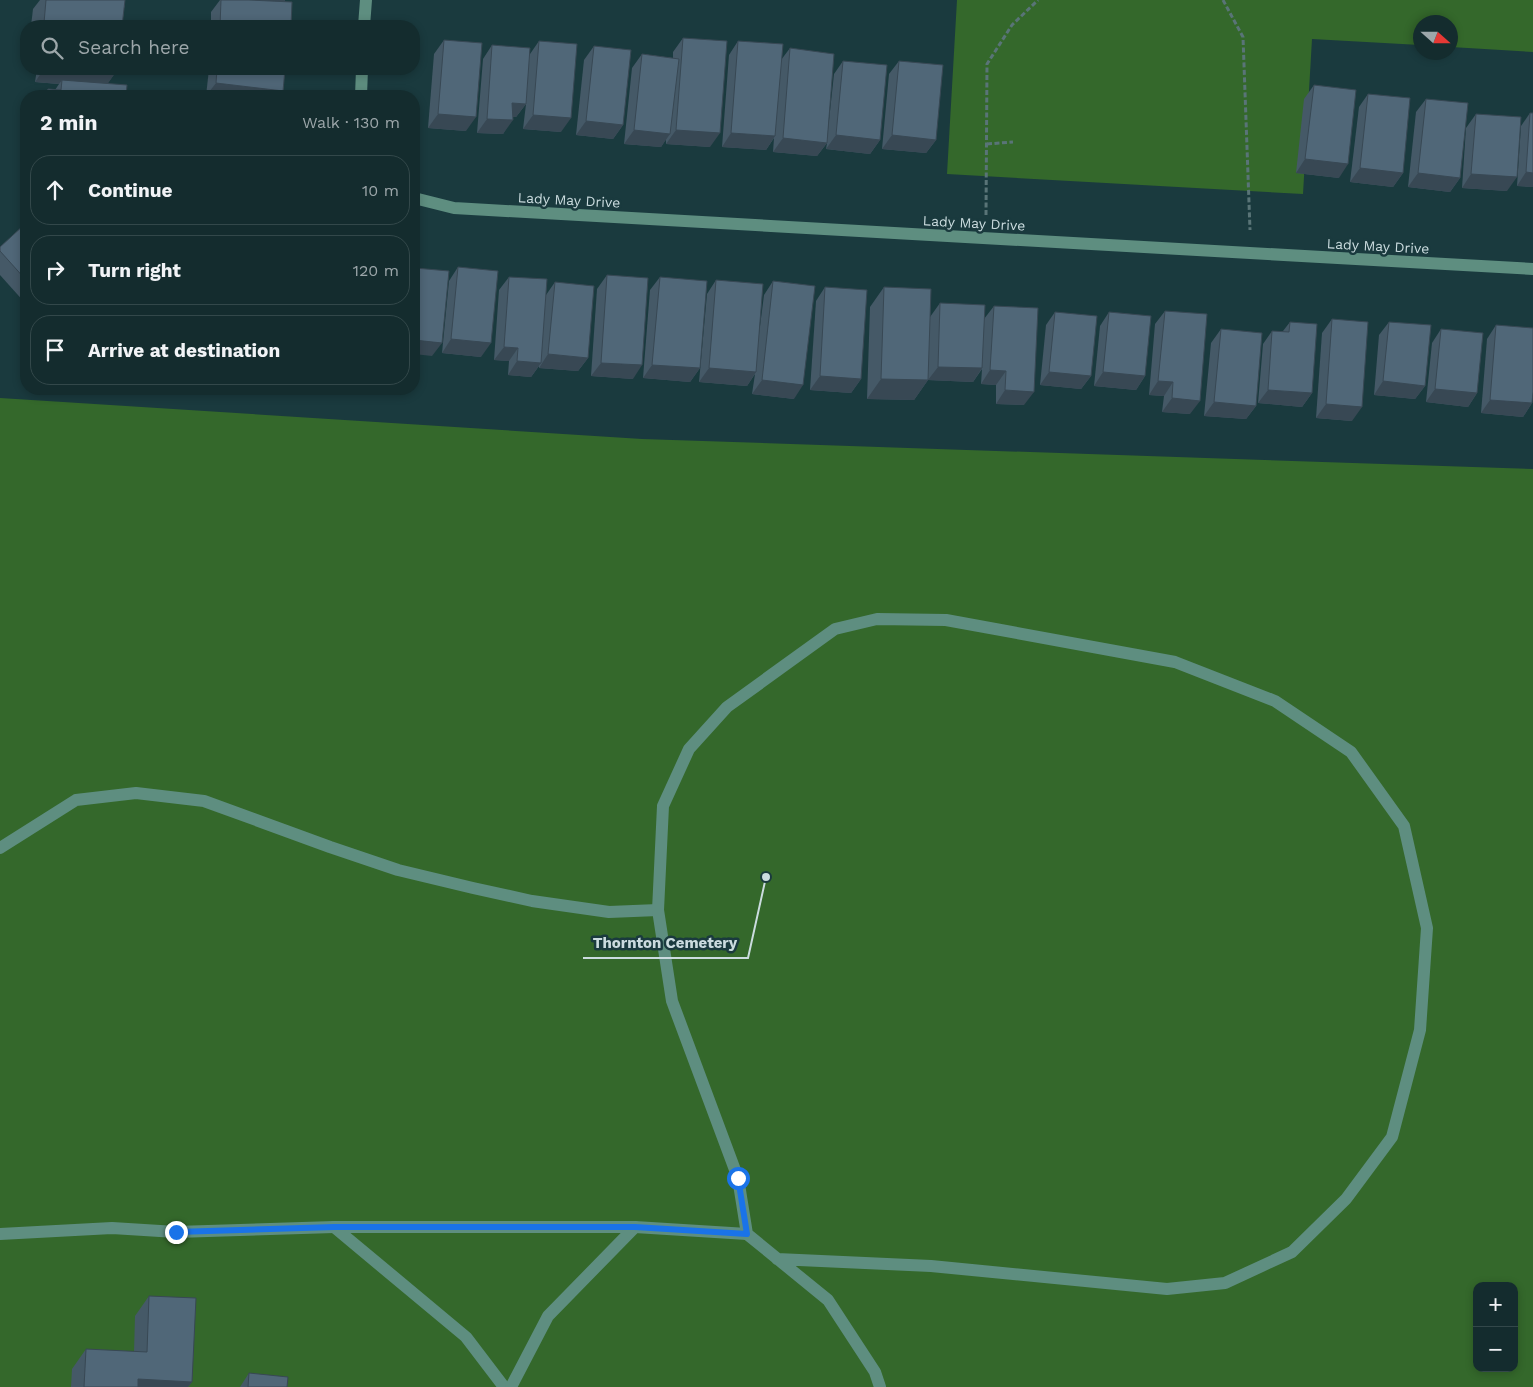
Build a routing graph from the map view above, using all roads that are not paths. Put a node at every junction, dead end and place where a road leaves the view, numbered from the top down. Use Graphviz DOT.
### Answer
graph roads {
  1 [pos="366,0"];
  2 [pos="364,20"];
  3 [pos="362,75"];
  4 [pos="361,90"];
  5 [pos="420,200"];
  6 [pos="1533,269"];
  7 [pos="0,848"];
  8 [pos="658,910"];
  9 [pos="334,1227"];
  10 [pos="635,1227"];
  11 [pos="0,1234"];
  12 [pos="747,1234"];
  13 [pos="778,1259"];
  14 [pos="504,1387"];
  15 [pos="512,1387"];
  16 [pos="880,1387"];
  1 -- 2 [label="street"];
  3 -- 4 [label="street"];
  5 -- 6 [label="street, Lady May Drive"];
  7 -- 8 [label="street"];
  8 -- 12 [label="street"];
  8 -- 13 [label="street"];
  9 -- 10 [label="street"];
  9 -- 11 [label="street"];
  9 -- 14 [label="street"];
  10 -- 12 [label="street"];
  10 -- 15 [label="street"];
  12 -- 13 [label="street"];
  13 -- 16 [label="street"];
}
